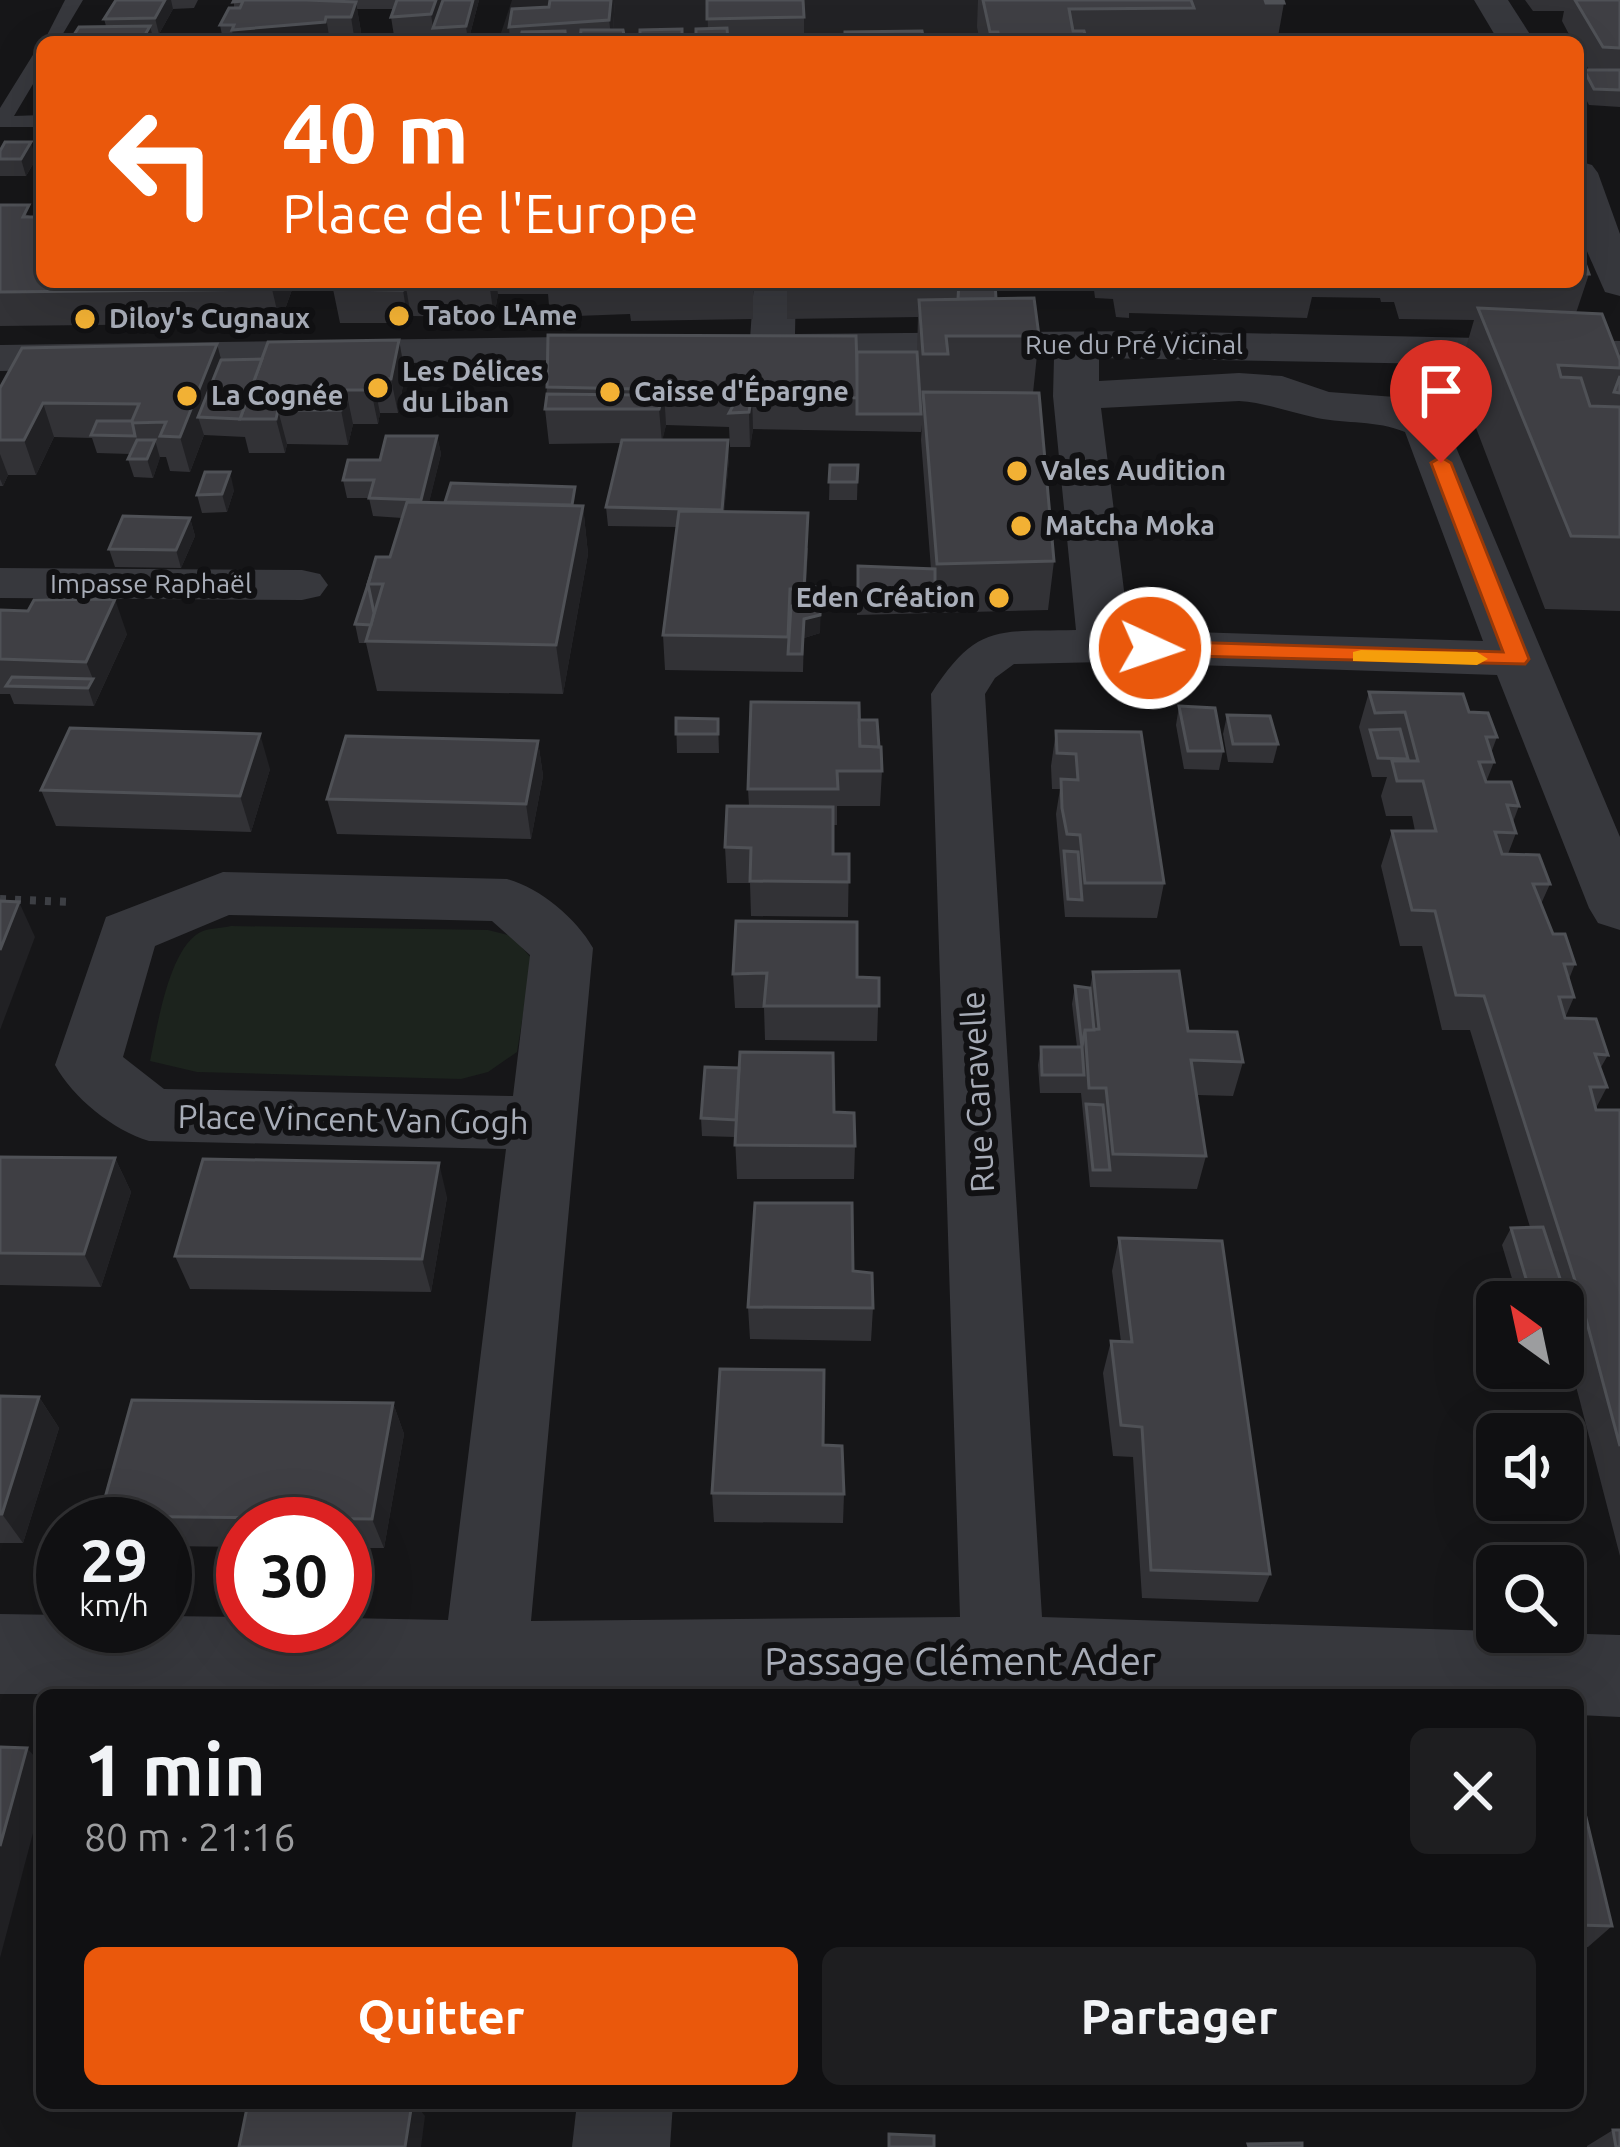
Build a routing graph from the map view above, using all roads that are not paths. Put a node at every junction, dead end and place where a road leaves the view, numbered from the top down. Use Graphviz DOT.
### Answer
graph roads {
  1 [pos="74,0"];
  2 [pos="1491,0"];
  3 [pos="53,36"];
  4 [pos="1513,36"];
  5 [pos="36,64"];
  6 [pos="36,121"];
  7 [pos="1584,181"];
  8 [pos="1608,213"];
  9 [pos="1620,283"];
  10 [pos="775,288"];
  11 [pos="1077,344"];
  12 [pos="772,348"];
  13 [pos="1620,354"];
  14 [pos="0,358"];
  15 [pos="1076,396"];
  16 [pos="0,583"];
  17 [pos="302,585"];
  18 [pos="1104,646"];
  19 [pos="1517,659"];
  20 [pos="1620,908"];
  21 [pos="545,1123"];
  22 [pos="0,1654"];
  23 [pos="1003,1656"];
  24 [pos="485,1662"];
  25 [pos="1620,1676"];
  26 [pos="659,1679"];
  27 [pos="624,2109"];
  28 [pos="621,2147"];
  1 -- 3 [label="lane"];
  2 -- 4 [label="street"];
  5 -- 6 [label="lane"];
  7 -- 8 [label="street"];
  8 -- 9 [label="street"];
  10 -- 12 [label="street"];
  11 -- 12 [label="street, Rue du Pré Vicinal"];
  11 -- 13 [label="street, Rue du Pré Vicinal"];
  11 -- 15 [label="street"];
  12 -- 14 [label="street, Rue du Pré Vicinal"];
  15 -- 18 [label="street"];
  15 -- 19 [label="street"];
  16 -- 17 [label="street, Impasse Raphaël"];
  18 -- 19 [label="street, Rue Caravelle"];
  18 -- 23 [label="street, Rue Caravelle"];
  19 -- 20 [label="street"];
  21 -- 21 [label="street, Place Vincent Van Gogh"];
  21 -- 24 [label="street, Place Vincent Van Gogh"];
  22 -- 24 [label="street, Passage Clément Ader"];
  23 -- 25 [label="street, Passage Clément Ader"];
  23 -- 26 [label="street, Passage Clément Ader"];
  24 -- 26 [label="street, Passage Clément Ader"];
  27 -- 28 [label="street"];
}
